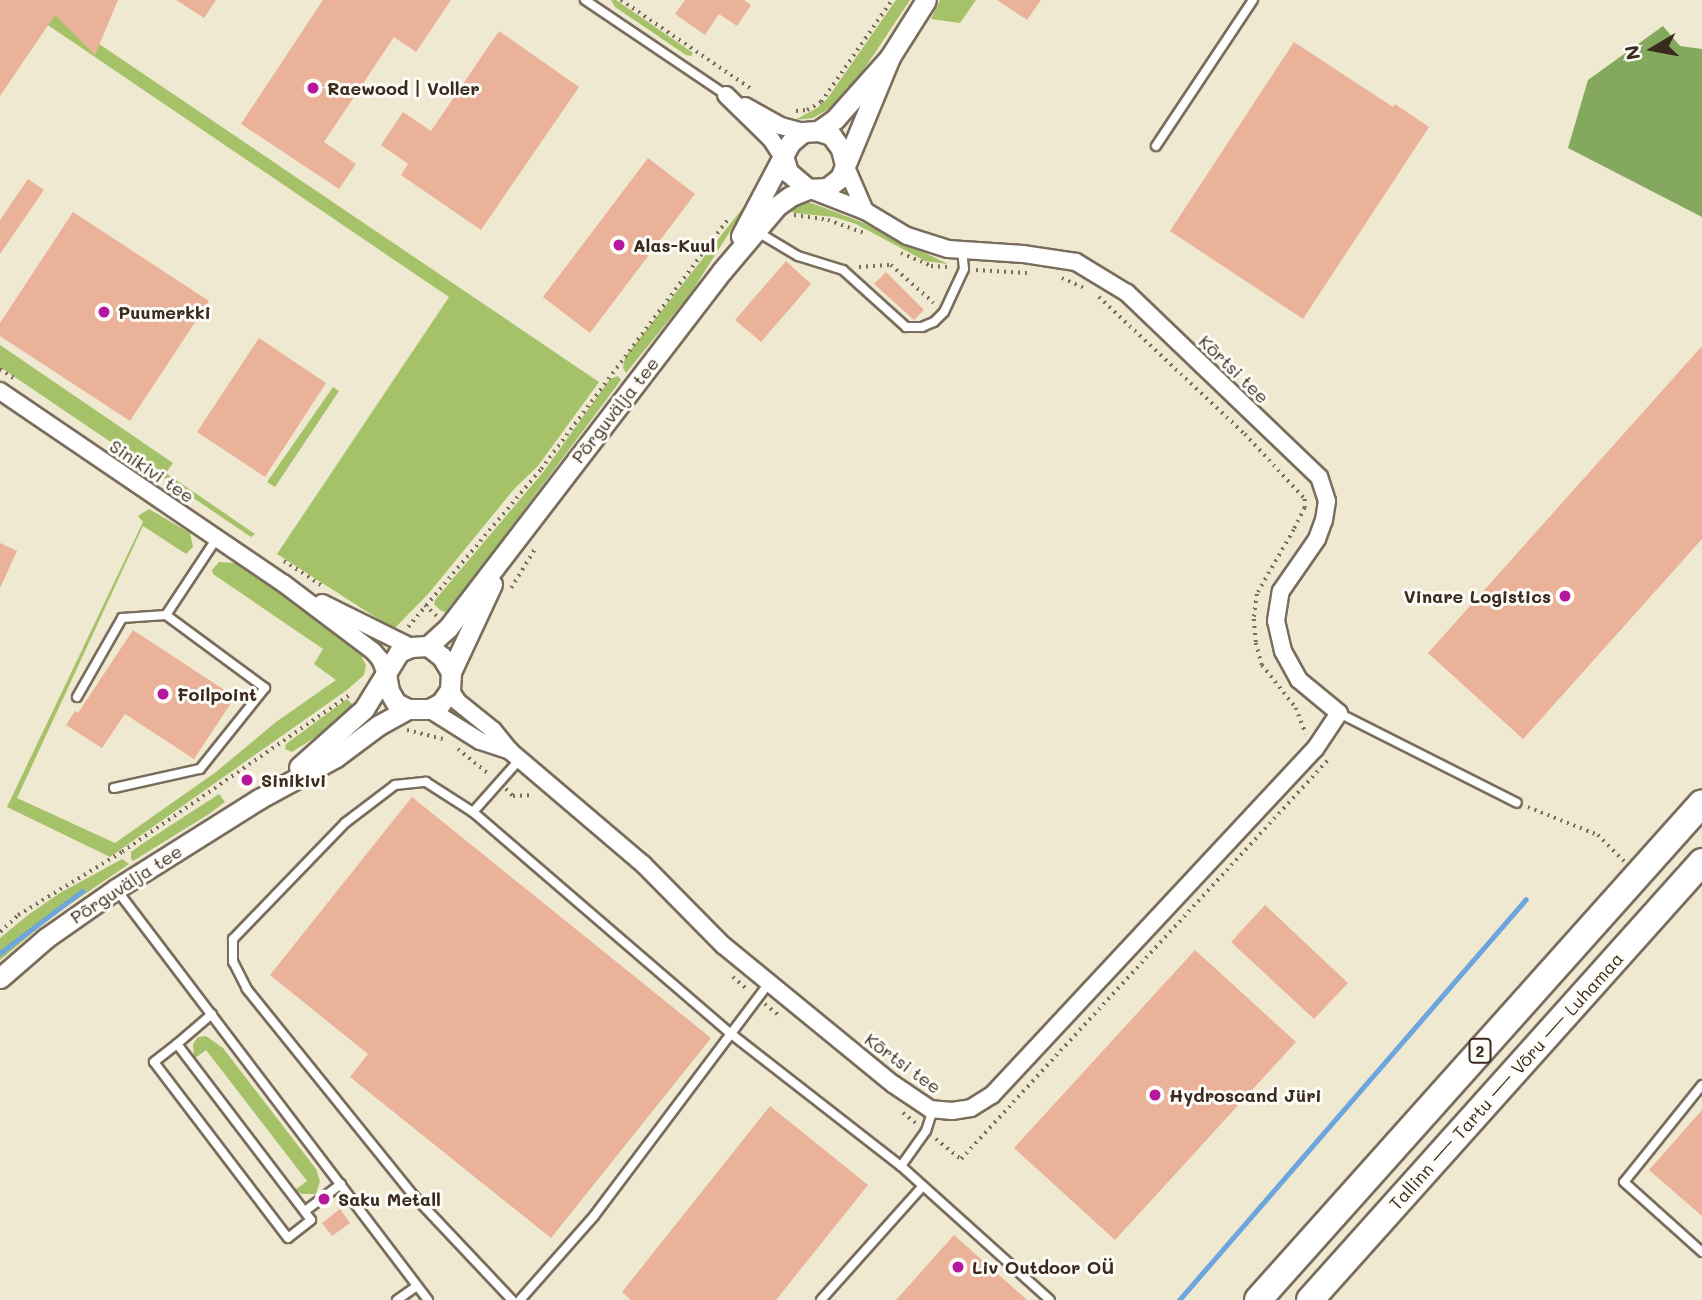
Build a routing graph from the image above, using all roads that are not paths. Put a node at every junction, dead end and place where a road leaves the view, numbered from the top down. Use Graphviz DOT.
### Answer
graph roads {
  1 [pos="586,0"];
  2 [pos="926,0"];
  3 [pos="1253,0"];
  4 [pos="890,57"];
  5 [pos="726,95"];
  6 [pos="811,132"];
  7 [pos="1156,146"];
  8 [pos="784,159"];
  9 [pos="845,165"];
  10 [pos="808,189"];
  11 [pos="865,211"];
  12 [pos="756,230"];
  13 [pos="962,250"];
  14 [pos="722,271"];
  15 [pos="0,391"];
  16 [pos="217,538"];
  17 [pos="509,549"];
  18 [pos="283,583"];
  19 [pos="166,615"];
  20 [pos="419,647"];
  21 [pos="386,674"];
  22 [pos="450,681"];
  23 [pos="77,697"];
  24 [pos="408,709"];
  25 [pos="429,709"];
  26 [pos="1339,713"];
  27 [pos="515,755"];
  28 [pos="114,788"];
  29 [pos="259,799"];
  30 [pos="1517,803"];
  31 [pos="1702,803"];
  32 [pos="473,812"];
  33 [pos="1702,862"];
  34 [pos="116,888"];
  35 [pos="0,978"];
  36 [pos="768,983"];
  37 [pos="212,1014"];
  38 [pos="730,1033"];
  39 [pos="177,1044"];
  40 [pos="1702,1085"];
  41 [pos="933,1110"];
  42 [pos="901,1166"];
  43 [pos="341,1184"];
  44 [pos="923,1186"];
  45 [pos="305,1211"];
  46 [pos="1702,1252"];
  47 [pos="417,1286"];
  48 [pos="397,1300"];
  49 [pos="428,1300"];
  50 [pos="512,1300"];
  51 [pos="520,1300"];
  52 [pos="821,1300"];
  53 [pos="1050,1300"];
  54 [pos="1258,1300"];
  55 [pos="1310,1300"];
  1 -- 5 [label="lane"];
  2 -- 4 [label="street"];
  3 -- 7 [label="lane"];
  4 -- 6 [label="street"];
  4 -- 9 [label="street"];
  5 -- 6 [label="street"];
  5 -- 8 [label="street"];
  6 -- 8 [label="street"];
  6 -- 9 [label="street"];
  8 -- 10 [label="street"];
  8 -- 14 [label="street, Põrguvälja tee"];
  9 -- 10 [label="street"];
  9 -- 11 [label="street"];
  10 -- 11 [label="street, Kõrtsi tee"];
  10 -- 12 [label="street, Põrguvälja tee"];
  11 -- 13 [label="street, Kõrtsi tee"];
  12 -- 13 [label="lane"];
  12 -- 14 [label="street, Põrguvälja tee"];
  13 -- 26 [label="street, Kõrtsi tee"];
  14 -- 17 [label="street, Põrguvälja tee"];
  15 -- 16 [label="street, Sinikivi tee"];
  16 -- 18 [label="street, Sinikivi tee"];
  16 -- 19 [label="lane"];
  17 -- 20 [label="street, Põrguvälja tee"];
  17 -- 22 [label="street, Põrguvälja tee"];
  18 -- 20 [label="street, Sinikivi tee"];
  18 -- 21 [label="street, Sinikivi tee"];
  19 -- 23 [label="lane"];
  19 -- 28 [label="lane"];
  20 -- 21 [label="street"];
  20 -- 22 [label="street"];
  21 -- 24 [label="street"];
  21 -- 29 [label="street, Põrguvälja tee"];
  22 -- 25 [label="street"];
  22 -- 27 [label="street, Kõrtsi tee"];
  24 -- 25 [label="street"];
  24 -- 29 [label="street, Põrguvälja tee"];
  25 -- 27 [label="street, Kõrtsi tee"];
  26 -- 30 [label="lane, Kõrtsi tee"];
  26 -- 41 [label="street, Kõrtsi tee"];
  27 -- 32 [label="lane"];
  27 -- 36 [label="street, Kõrtsi tee"];
  29 -- 34 [label="street, Põrguvälja tee"];
  31 -- 54 [label="highway, 2"];
  32 -- 38 [label="lane"];
  32 -- 50 [label="lane"];
  33 -- 55 [label="highway, Tallinn — Tartu — Võru — Luhamaa / 2"];
  34 -- 35 [label="street, Põrguvälja tee"];
  34 -- 37 [label="lane"];
  36 -- 38 [label="lane"];
  36 -- 41 [label="street, Kõrtsi tee"];
  37 -- 39 [label="lane"];
  37 -- 43 [label="lane"];
  38 -- 42 [label="lane"];
  38 -- 51 [label="lane"];
  39 -- 45 [label="lane"];
  39 -- 45 [label="lane"];
  40 -- 46 [label="lane"];
  41 -- 42 [label="lane"];
  42 -- 44 [label="lane"];
  43 -- 45 [label="lane"];
  43 -- 47 [label="lane"];
  44 -- 52 [label="lane"];
  44 -- 53 [label="lane"];
  47 -- 48 [label="lane"];
  47 -- 49 [label="lane"];
}
